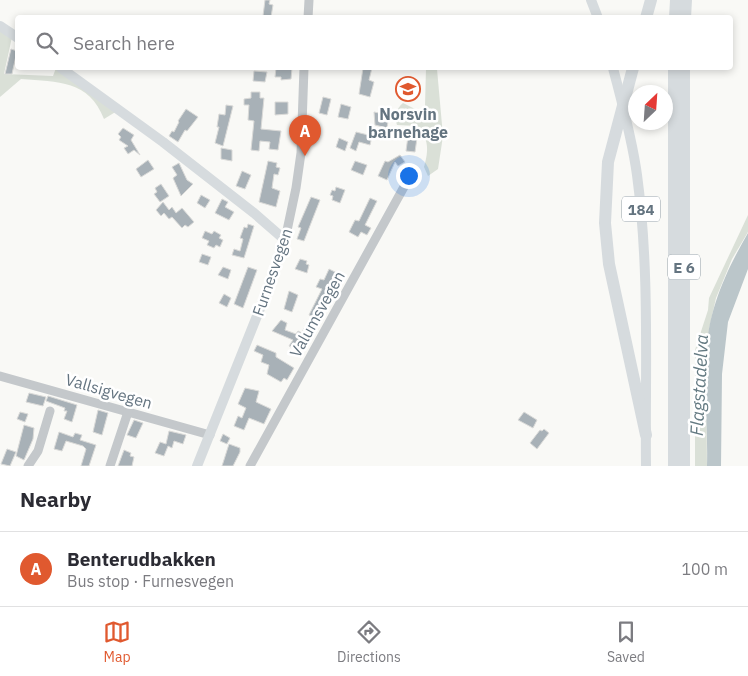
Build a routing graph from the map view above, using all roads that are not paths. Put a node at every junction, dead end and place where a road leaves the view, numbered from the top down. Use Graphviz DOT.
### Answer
graph roads {
  1 [pos="309,0"];
  2 [pos="590,0"];
  3 [pos="651,0"];
  4 [pos="676,0"];
  5 [pos="686,0"];
  6 [pos="308,15"];
  7 [pos="597,15"];
  8 [pos="647,15"];
  9 [pos="675,15"];
  10 [pos="685,15"];
  11 [pos="0,26"];
  12 [pos="15,36"];
  13 [pos="64,70"];
  14 [pos="304,70"];
  15 [pos="631,70"];
  16 [pos="674,70"];
  17 [pos="684,70"];
  18 [pos="614,71"];
  19 [pos="410,176"];
  20 [pos="284,240"];
  21 [pos="0,376"];
  22 [pos="50,411"];
  23 [pos="128,412"];
  24 [pos="210,435"];
  25 [pos="646,435"];
  26 [pos="28,466"];
  27 [pos="110,466"];
  28 [pos="196,466"];
  29 [pos="250,466"];
  30 [pos="646,466"];
  31 [pos="674,466"];
  32 [pos="684,466"];
  1 -- 6 [label="street"];
  2 -- 7 [label="main road"];
  3 -- 8 [label="highway"];
  4 -- 9 [label="highway"];
  5 -- 10 [label="highway"];
  11 -- 12 [label="main road"];
  13 -- 20 [label="main road"];
  14 -- 20 [label="street, Furnesvegen"];
  15 -- 25 [label="highway"];
  16 -- 31 [label="highway, E 6"];
  17 -- 32 [label="highway, E 6"];
  18 -- 25 [label="main road, 184"];
  19 -- 29 [label="street, Valumsvegen"];
  20 -- 24 [label="main road, Furnesvegen"];
  21 -- 23 [label="street, Vallsigvegen"];
  22 -- 26 [label="street"];
  23 -- 24 [label="street, Vallsigvegen"];
  23 -- 27 [label="street"];
  24 -- 28 [label="main road, Furnesvegen"];
  25 -- 30 [label="main road, 184"];
}
